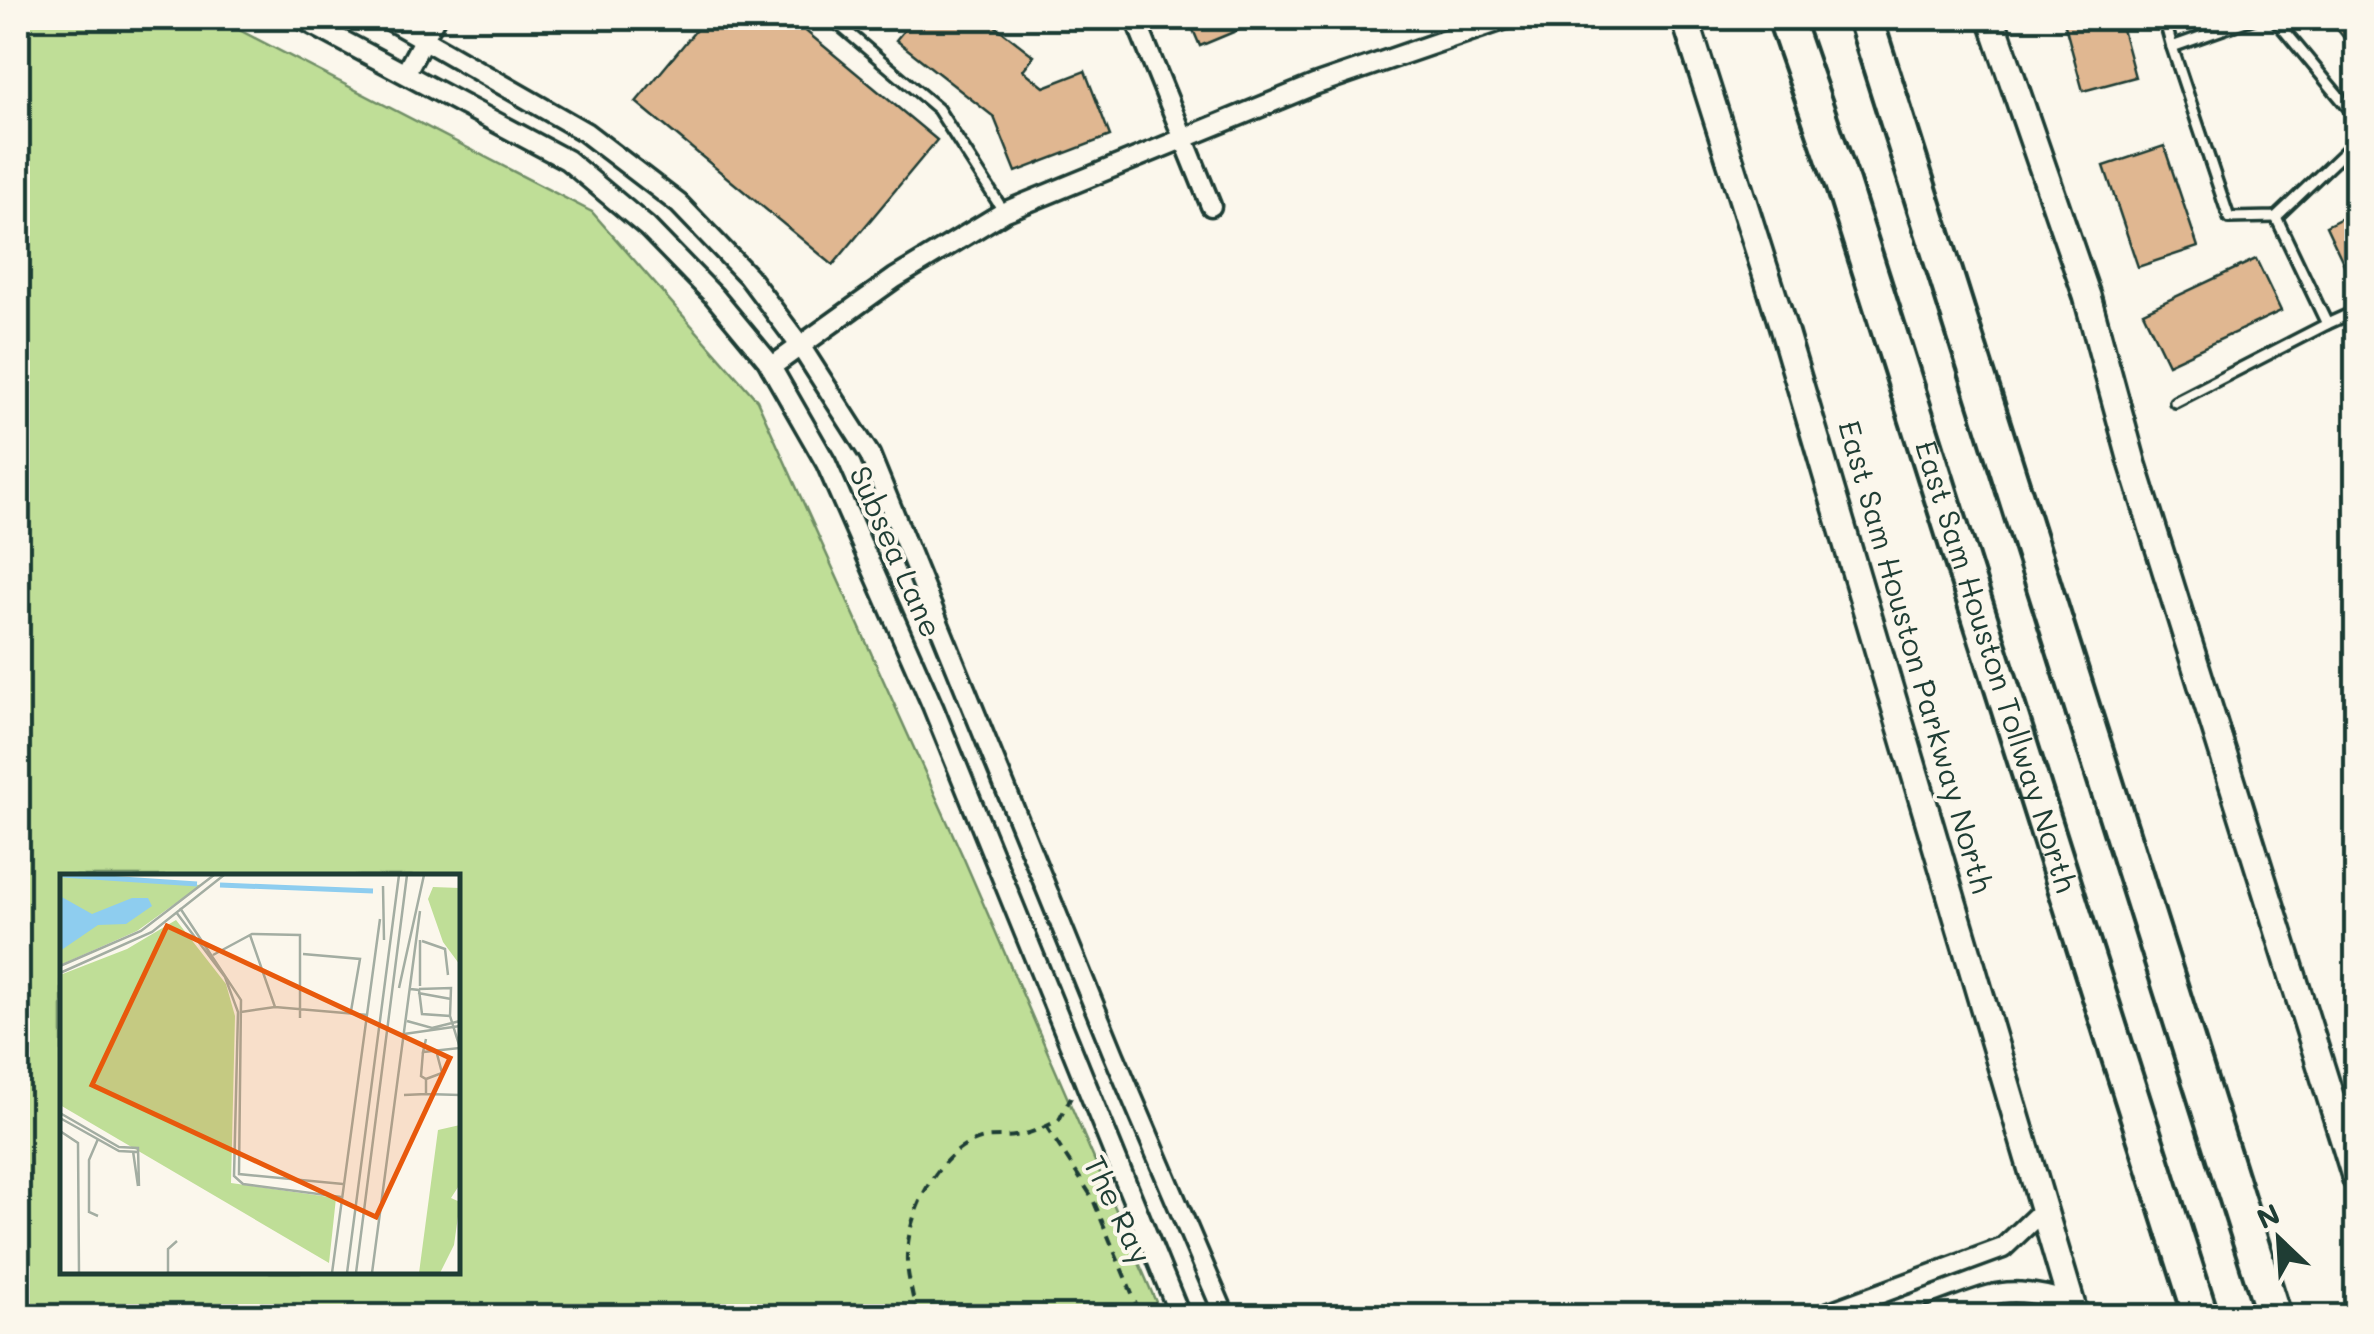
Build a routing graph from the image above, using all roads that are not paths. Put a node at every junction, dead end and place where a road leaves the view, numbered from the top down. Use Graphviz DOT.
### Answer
graph roads {
  1 [pos="300,18"];
  2 [pos="386,18"];
  3 [pos="435,18"];
  4 [pos="831,18"];
  5 [pos="1135,18"];
  6 [pos="1509,18"];
  7 [pos="1685,18"];
  8 [pos="1785,18"];
  9 [pos="1865,18"];
  10 [pos="1877,18"];
  11 [pos="1991,18"];
  12 [pos="2164,18"];
  13 [pos="2254,18"];
  14 [pos="2274,18"];
  15 [pos="424,38"];
  16 [pos="2172,47"];
  17 [pos="406,72"];
  18 [pos="2356,118"];
  19 [pos="1903,132"];
  20 [pos="1183,136"];
  21 [pos="2356,141"];
  22 [pos="1211,206"];
  23 [pos="1004,212"];
  24 [pos="2276,217"];
  25 [pos="2356,310"];
  26 [pos="2327,324"];
  27 [pos="800,344"];
  28 [pos="771,366"];
  29 [pos="2175,402"];
  30 [pos="2356,1179"];
  31 [pos="2044,1208"];
  32 [pos="2073,1310"];
  33 [pos="1180,1316"];
  34 [pos="1225,1316"];
  35 [pos="1819,1316"];
  36 [pos="1931,1316"];
  37 [pos="2201,1316"];
  38 [pos="2274,1316"];
  1 -- 17 [label="street, Subsea Lane"];
  2 -- 15 [label="street, Subsea Lane"];
  3 -- 15 [label="street"];
  4 -- 23 [label="lane"];
  5 -- 20 [label="street"];
  6 -- 20 [label="street"];
  7 -- 31 [label="main road, East Sam Houston Parkway North"];
  8 -- 37 [label="highway, East Sam Houston Tollway North"];
  9 -- 19 [label="highway"];
  10 -- 19 [label="highway"];
  11 -- 30 [label="main road"];
  12 -- 16 [label="lane"];
  13 -- 16 [label="lane"];
  14 -- 18 [label="lane"];
  15 -- 17 [label="street"];
  15 -- 27 [label="street, Subsea Lane"];
  16 -- 24 [label="lane"];
  17 -- 28 [label="street, Subsea Lane"];
  19 -- 38 [label="highway"];
  20 -- 22 [label="street"];
  20 -- 23 [label="street"];
  21 -- 24 [label="lane"];
  23 -- 27 [label="street"];
  24 -- 26 [label="lane"];
  25 -- 26 [label="lane"];
  26 -- 29 [label="lane"];
  27 -- 28 [label="street"];
  27 -- 34 [label="street, Subsea Lane"];
  28 -- 33 [label="street, Subsea Lane"];
  31 -- 32 [label="main road, East Sam Houston Parkway North"];
  31 -- 35 [label="street"];
  32 -- 36 [label="street"];
}
